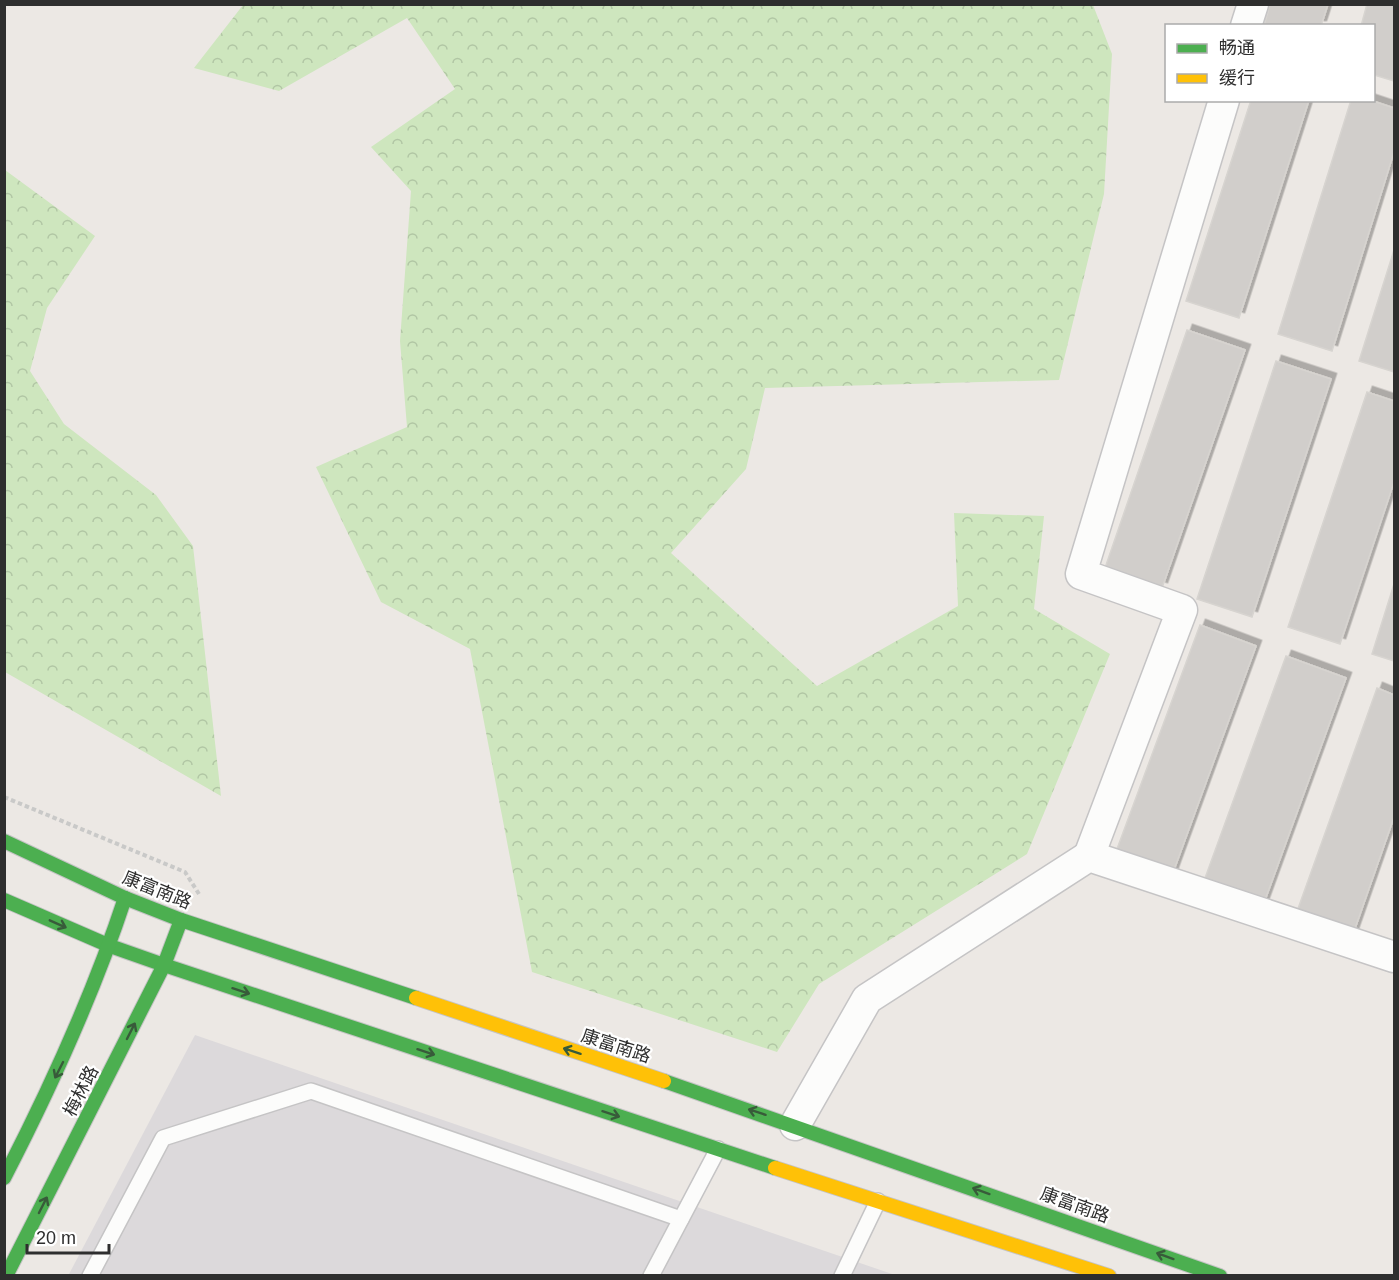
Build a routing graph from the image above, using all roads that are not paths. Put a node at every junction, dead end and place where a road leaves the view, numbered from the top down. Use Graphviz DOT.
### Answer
graph roads {
  1 [pos="1253,4"];
  2 [pos="1247,24"];
  3 [pos="1223,102"];
  4 [pos="4,841"];
  5 [pos="1089,856"];
  6 [pos="125,898"];
  7 [pos="4,900"];
  8 [pos="181,920"];
  9 [pos="110,946"];
  10 [pos="1395,957"];
  11 [pos="164,965"];
  12 [pos="795,1125"];
  13 [pos="718,1149"];
  14 [pos="4,1178"];
  15 [pos="878,1201"];
  16 [pos="681,1219"];
  17 [pos="6,1275"];
  18 [pos="90,1275"];
  19 [pos="651,1275"];
  20 [pos="842,1275"];
  21 [pos="1109,1275"];
  22 [pos="1220,1275"];
  1 -- 2 [label="street"];
  3 -- 5 [label="street"];
  4 -- 6 [label="main road, 康富南路"];
  5 -- 10 [label="street"];
  5 -- 12 [label="street"];
  6 -- 8 [label="main road, 康富南路"];
  6 -- 9 [label="main road, 梅林路"];
  7 -- 9 [label="main road, one-way"];
  8 -- 11 [label="main road, 梅林路"];
  12 -- 8 [label="main road, 康富南路, one-way"];
  9 -- 11 [label="main road"];
  9 -- 14 [label="main road, 梅林路, one-way"];
  11 -- 13 [label="main road, one-way"];
  17 -- 11 [label="main road, 梅林路, one-way"];
  22 -- 12 [label="main road, 康富南路, one-way"];
  13 -- 15 [label="main road"];
  13 -- 16 [label="lane"];
  15 -- 20 [label="lane"];
  15 -- 21 [label="main road"];
  16 -- 18 [label="lane"];
  16 -- 19 [label="lane"];
}
